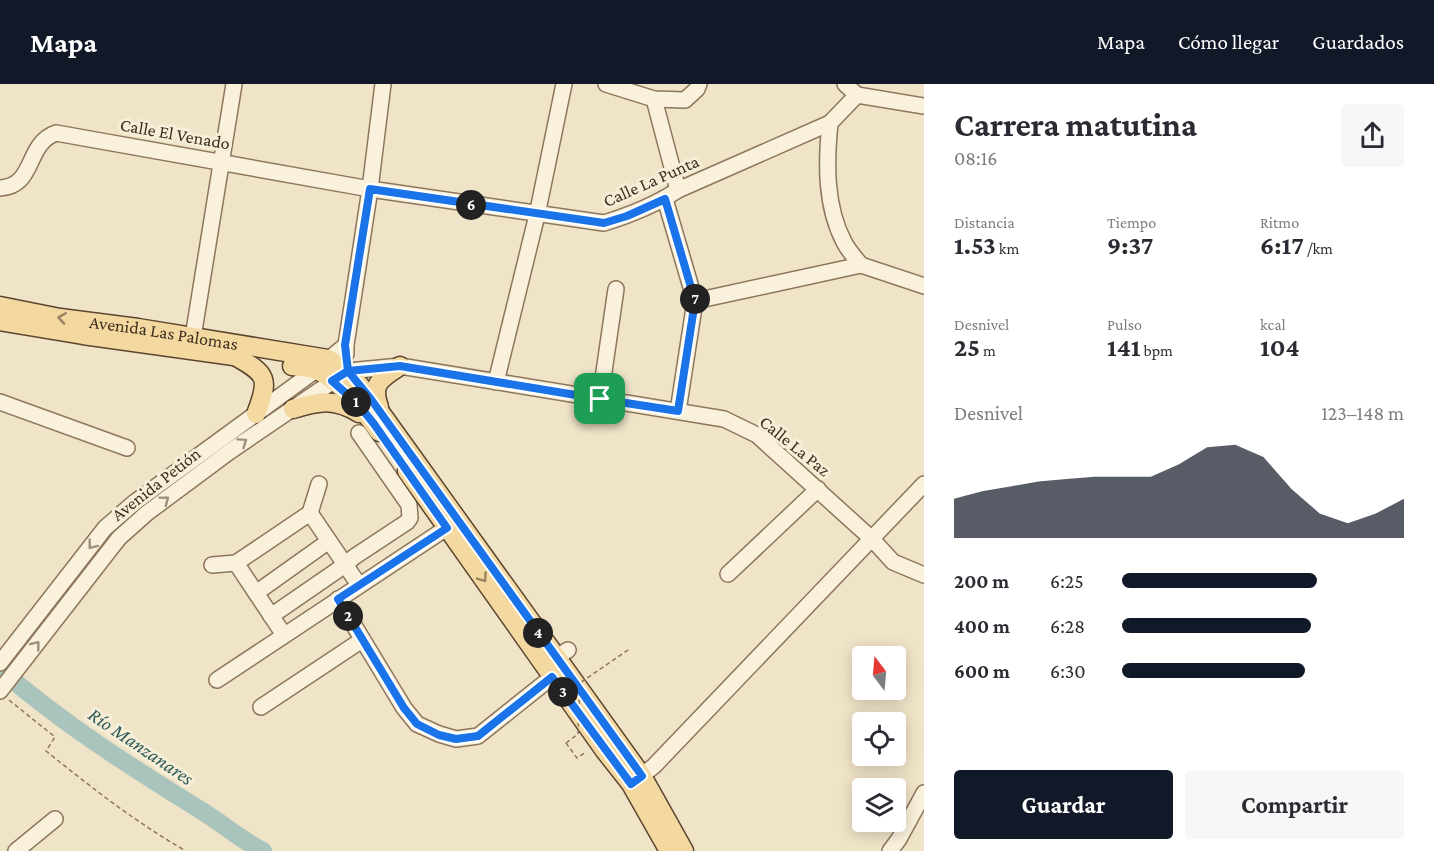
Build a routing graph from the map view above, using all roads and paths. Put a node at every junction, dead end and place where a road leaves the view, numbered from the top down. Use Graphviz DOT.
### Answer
graph roads {
  1 [pos="234,84"];
  2 [pos="383,84"];
  3 [pos="564,84"];
  4 [pos="606,84"];
  5 [pos="699,84"];
  6 [pos="845,84"];
  7 [pos="857,95"];
  8 [pos="654,99"];
  9 [pos="924,106"];
  10 [pos="830,123"];
  11 [pos="222,163"];
  12 [pos="0,188"];
  13 [pos="370,189"];
  14 [pos="678,190"];
  15 [pos="665,199"];
  16 [pos="537,215"];
  17 [pos="861,265"];
  18 [pos="924,286"];
  19 [pos="616,289"];
  20 [pos="695,301"];
  21 [pos="0,306"];
  22 [pos="0,321"];
  23 [pos="193,337"];
  24 [pos="345,345"];
  25 [pos="235,356"];
  26 [pos="322,364"];
  27 [pos="400,366"];
  28 [pos="340,376"];
  29 [pos="496,382"];
  30 [pos="600,399"];
  31 [pos="0,402"];
  32 [pos="293,409"];
  33 [pos="678,411"];
  34 [pos="256,414"];
  35 [pos="371,423"];
  36 [pos="127,448"];
  37 [pos="190,472"];
  38 [pos="319,484"];
  39 [pos="924,484"];
  40 [pos="818,489"];
  41 [pos="310,513"];
  42 [pos="452,524"];
  43 [pos="873,540"];
  44 [pos="329,541"];
  45 [pos="236,563"];
  46 [pos="212,565"];
  47 [pos="345,565"];
  48 [pos="923,573"];
  49 [pos="728,574"];
  50 [pos="359,585"];
  51 [pos="256,592"];
  52 [pos="338,599"];
  53 [pos="271,616"];
  54 [pos="284,636"];
  55 [pos="362,640"];
  56 [pos="627,648"];
  57 [pos="0,663"];
  58 [pos="552,677"];
  59 [pos="217,680"];
  60 [pos="4,695"];
  61 [pos="261,707"];
  62 [pos="599,743"];
  63 [pos="636,780"];
  64 [pos="924,794"];
  65 [pos="56,819"];
  66 [pos="16,851"];
  67 [pos="186,851"];
  68 [pos="669,851"];
  69 [pos="684,851"];
  70 [pos="890,851"];
  1 -- 11 [label="street"];
  2 -- 13 [label="street"];
  3 -- 16 [label="street"];
  4 -- 8 [label="street"];
  5 -- 8 [label="street"];
  6 -- 7 [label="street"];
  7 -- 9 [label="street"];
  7 -- 10 [label="street, Calle La Punta"];
  8 -- 14 [label="street"];
  10 -- 14 [label="street, Calle La Punta"];
  10 -- 17 [label="street"];
  11 -- 12 [label="street, Calle El Venado"];
  11 -- 13 [label="street, Calle El Venado"];
  11 -- 23 [label="street"];
  13 -- 16 [label="street, Calle La Punta"];
  13 -- 24 [label="street"];
  14 -- 15 [label="street, Calle La Punta"];
  15 -- 16 [label="street, Calle La Punta"];
  15 -- 20 [label="street"];
  16 -- 29 [label="street"];
  17 -- 18 [label="street"];
  17 -- 20 [label="street"];
  19 -- 30 [label="street"];
  20 -- 33 [label="street"];
  23 -- 21 [label="main road, Avenida Las Palomas, one-way"];
  22 -- 25 [label="main road, Avenida Las Palomas"];
  23 -- 26 [label="main road, Avenida Las Palomas"];
  24 -- 26 [label="street, Avenida Petión"];
  24 -- 28 [label="street"];
  25 -- 26 [label="main road, Avenida Las Palomas"];
  25 -- 34 [label="main road"];
  26 -- 28 [label="main road"];
  26 -- 34 [label="street, Avenida Petión"];
  27 -- 28 [label="street, Calle La Paz"];
  27 -- 29 [label="street, Calle La Paz"];
  27 -- 35 [label="main road"];
  28 -- 32 [label="street, Avenida Petión"];
  28 -- 35 [label="main road"];
  29 -- 30 [label="street, Calle La Paz"];
  30 -- 33 [label="street, Calle La Paz"];
  31 -- 36 [label="street"];
  32 -- 35 [label="main road"];
  37 -- 32 [label="street, Avenida Petión, one-way"];
  33 -- 40 [label="street, Calle La Paz"];
  34 -- 37 [label="street, Avenida Petión"];
  35 -- 42 [label="main road"];
  35 -- 47 [label="street"];
  37 -- 57 [label="street, Avenida Petión, one-way"];
  60 -- 37 [label="street, Avenida Petión, one-way"];
  38 -- 41 [label="street"];
  39 -- 43 [label="street"];
  40 -- 43 [label="street, Calle La Paz"];
  40 -- 49 [label="street"];
  41 -- 44 [label="street"];
  41 -- 45 [label="street"];
  42 -- 50 [label="street"];
  42 -- 58 [label="main road, one-way"];
  42 -- 63 [label="main road"];
  43 -- 48 [label="street, Calle La Paz"];
  43 -- 63 [label="street"];
  44 -- 47 [label="street"];
  44 -- 51 [label="street"];
  45 -- 46 [label="street"];
  45 -- 51 [label="street"];
  47 -- 50 [label="street"];
  47 -- 53 [label="street"];
  50 -- 52 [label="street"];
  51 -- 53 [label="street"];
  52 -- 54 [label="street"];
  52 -- 55 [label="street"];
  53 -- 54 [label="street"];
  54 -- 59 [label="street"];
  55 -- 58 [label="street"];
  55 -- 61 [label="street"];
  56 -- 62 [label="path, bridge"];
  58 -- 62 [label="main road"];
  60 -- 67 [label="path"];
  62 -- 63 [label="main road"];
  63 -- 68 [label="main road"];
  63 -- 69 [label="main road"];
  64 -- 70 [label="street"];
  65 -- 66 [label="street"];
}
